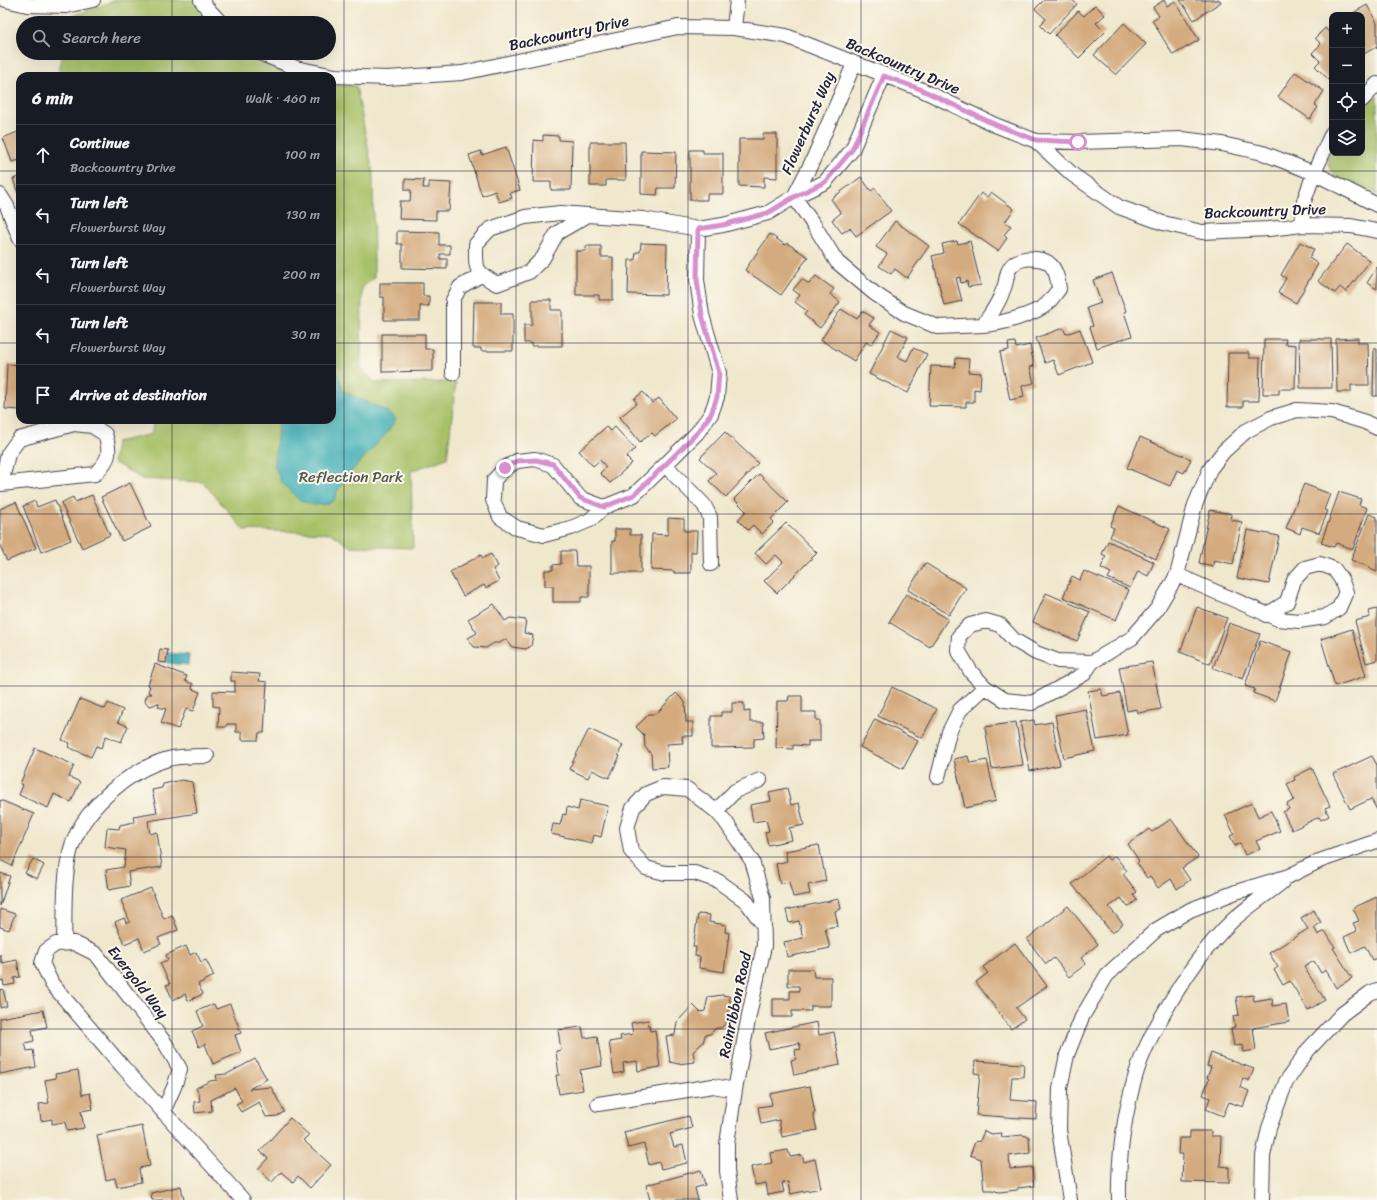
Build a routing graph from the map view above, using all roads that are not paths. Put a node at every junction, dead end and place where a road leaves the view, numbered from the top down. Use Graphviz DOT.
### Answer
graph roads {
  1 [pos="6,0"];
  2 [pos="92,0"];
  3 [pos="202,0"];
  4 [pos="737,0"];
  5 [pos="214,16"];
  6 [pos="734,28"];
  7 [pos="277,60"];
  8 [pos="854,64"];
  9 [pos="316,72"];
  10 [pos="336,76"];
  11 [pos="884,76"];
  12 [pos="1377,84"];
  13 [pos="1365,97"];
  14 [pos="1036,140"];
  15 [pos="1329,140"];
  16 [pos="1314,173"];
  17 [pos="0,195"];
  18 [pos="794,197"];
  19 [pos="1377,205"];
  20 [pos="588,215"];
  21 [pos="1302,225"];
  22 [pos="16,229"];
  23 [pos="698,229"];
  24 [pos="1377,231"];
  25 [pos="481,275"];
  26 [pos="983,325"];
  27 [pos="453,373"];
  28 [pos="1373,424"];
  29 [pos="665,465"];
  30 [pos="1,484"];
  31 [pos="604,507"];
  32 [pos="711,564"];
  33 [pos="1177,576"];
  34 [pos="1266,615"];
  35 [pos="1092,662"];
  36 [pos="985,687"];
  37 [pos="207,756"];
  38 [pos="938,777"];
  39 [pos="760,780"];
  40 [pos="716,811"];
  41 [pos="1377,841"];
  42 [pos="1289,876"];
  43 [pos="764,926"];
  44 [pos="64,943"];
  45 [pos="1377,990"];
  46 [pos="735,1090"];
  47 [pos="598,1104"];
  48 [pos="163,1112"];
  49 [pos="243,1200"];
  50 [pos="731,1200"];
  51 [pos="1070,1200"];
  52 [pos="1119,1200"];
  53 [pos="1262,1200"];
  1 -- 2 [label="street"];
  3 -- 5 [label="street"];
  4 -- 6 [label="street"];
  6 -- 8 [label="street, Backcountry Drive"];
  6 -- 10 [label="street, Backcountry Drive"];
  7 -- 9 [label="street, Backcountry Drive"];
  8 -- 11 [label="street, Backcountry Drive"];
  8 -- 18 [label="street, Flowerburst Way"];
  11 -- 14 [label="street, Backcountry Drive"];
  11 -- 18 [label="street, Flowerburst Way"];
  12 -- 13 [label="street"];
  14 -- 16 [label="street, Backcountry Drive"];
  14 -- 21 [label="street, Backcountry Drive"];
  15 -- 16 [label="street"];
  16 -- 19 [label="street, Backcountry Drive"];
  16 -- 21 [label="street"];
  17 -- 22 [label="street"];
  18 -- 23 [label="street, Flowerburst Way"];
  18 -- 26 [label="street, Flowerburst Way"];
  20 -- 23 [label="street, Flowerburst Way"];
  20 -- 25 [label="street"];
  20 -- 25 [label="street, Flowerburst Way"];
  21 -- 24 [label="street, Backcountry Drive"];
  23 -- 29 [label="street"];
  25 -- 27 [label="street"];
  26 -- 26 [label="street, Flowerburst Way"];
  28 -- 33 [label="street"];
  29 -- 31 [label="street"];
  29 -- 32 [label="street"];
  30 -- 30 [label="street"];
  31 -- 31 [label="street"];
  33 -- 34 [label="street"];
  33 -- 35 [label="street"];
  34 -- 34 [label="street"];
  35 -- 36 [label="street"];
  35 -- 36 [label="street"];
  36 -- 38 [label="street"];
  37 -- 44 [label="street"];
  39 -- 40 [label="street"];
  40 -- 43 [label="street, Rainribbon Road"];
  40 -- 43 [label="street, Rainribbon Road"];
  41 -- 42 [label="street"];
  42 -- 51 [label="street"];
  42 -- 52 [label="street"];
  43 -- 46 [label="street, Rainribbon Road"];
  44 -- 48 [label="street, Evergold Way"];
  44 -- 48 [label="street"];
  45 -- 53 [label="street"];
  46 -- 47 [label="street"];
  46 -- 50 [label="street, Rainribbon Road"];
  48 -- 49 [label="street"];
}
